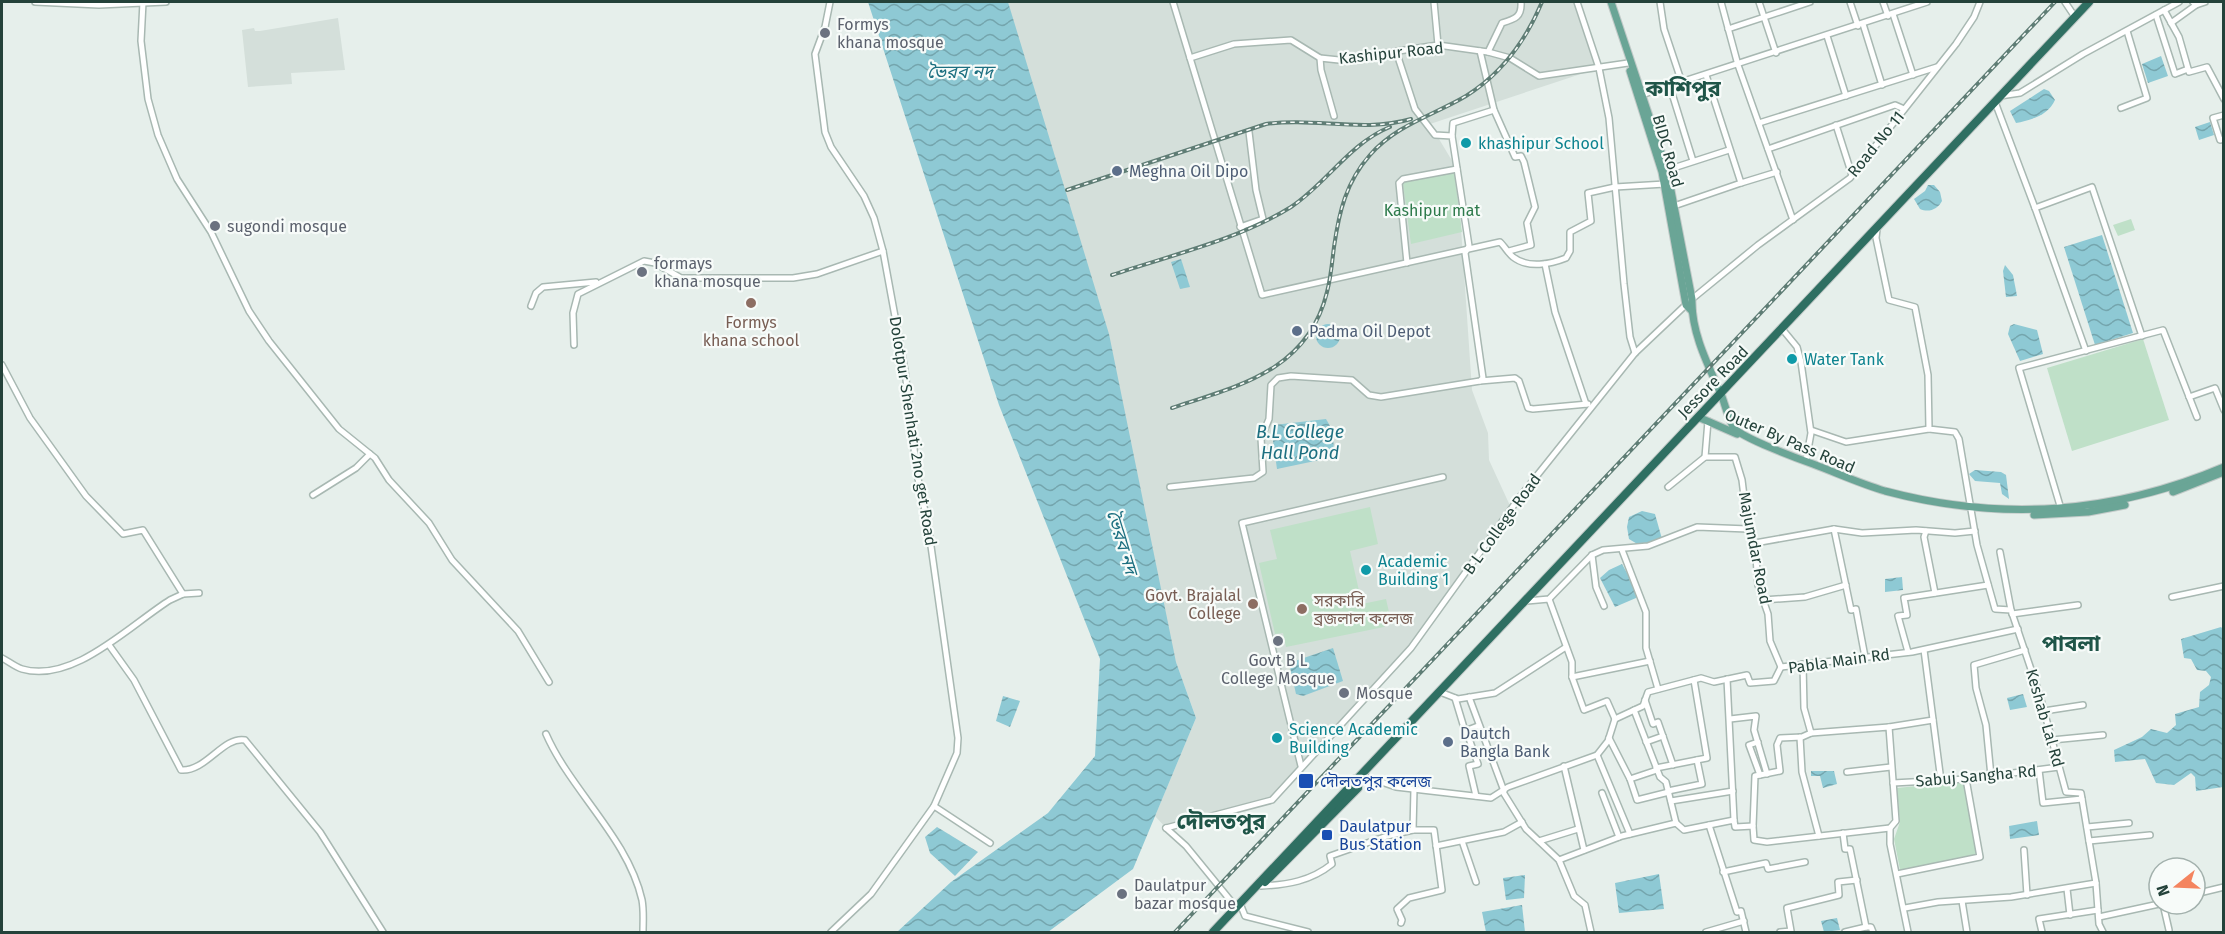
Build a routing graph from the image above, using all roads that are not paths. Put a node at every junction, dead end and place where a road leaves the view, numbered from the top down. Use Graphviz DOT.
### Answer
graph roads {
  1 [pos="34,2"];
  2 [pos="143,2"];
  3 [pos="166,2"];
  4 [pos="830,2"];
  5 [pos="1173,2"];
  6 [pos="1434,2"];
  7 [pos="1521,2"];
  8 [pos="1577,2"];
  9 [pos="1606,2"];
  10 [pos="1611,2"];
  11 [pos="1660,2"];
  12 [pos="1720,2"];
  13 [pos="1759,2"];
  14 [pos="1810,2"];
  15 [pos="1850,2"];
  16 [pos="1883,2"];
  17 [pos="1928,2"];
  18 [pos="1980,2"];
  19 [pos="2065,2"];
  20 [pos="2089,2"];
  21 [pos="2179,2"];
  22 [pos="2205,2"];
  23 [pos="1916,3"];
  24 [pos="2195,3"];
  25 [pos="2164,10"];
  26 [pos="1891,15"];
  27 [pos="2156,15"];
  28 [pos="1764,17"];
  29 [pos="2075,17"];
  30 [pos="2171,23"];
  31 [pos="1860,25"];
  32 [pos="1728,28"];
  33 [pos="2127,32"];
  34 [pos="1827,36"];
  35 [pos="1438,45"];
  36 [pos="1396,51"];
  37 [pos="1480,51"];
  38 [pos="1488,52"];
  39 [pos="1776,53"];
  40 [pos="1190,58"];
  41 [pos="1320,58"];
  42 [pos="1628,63"];
  43 [pos="1738,65"];
  44 [pos="1939,67"];
  45 [pos="1599,68"];
  46 [pos="2188,69"];
  47 [pos="1706,75"];
  48 [pos="1913,75"];
  49 [pos="1682,83"];
  50 [pos="1882,85"];
  51 [pos="2220,85"];
  52 [pos="1670,87"];
  53 [pos="1640,95"];
  54 [pos="1846,96"];
  55 [pos="1998,99"];
  56 [pos="2223,99"];
  57 [pos="2121,108"];
  58 [pos="1904,109"];
  59 [pos="1494,110"];
  60 [pos="2223,115"];
  61 [pos="1334,116"];
  62 [pos="1759,123"];
  63 [pos="1836,125"];
  64 [pos="1250,132"];
  65 [pos="1452,136"];
  66 [pos="2223,139"];
  67 [pos="1768,149"];
  68 [pos="1729,150"];
  69 [pos="1693,161"];
  70 [pos="1457,169"];
  71 [pos="1665,171"];
  72 [pos="1777,172"];
  73 [pos="1852,175"];
  74 [pos="1740,183"];
  75 [pos="1665,184"];
  76 [pos="1615,186"];
  77 [pos="1672,206"];
  78 [pos="2035,208"];
  79 [pos="1793,220"];
  80 [pos="1240,227"];
  81 [pos="1878,227"];
  82 [pos="1468,249"];
  83 [pos="883,251"];
  84 [pos="1509,251"];
  85 [pos="1407,263"];
  86 [pos="1545,264"];
  87 [pos="597,283"];
  88 [pos="1690,305"];
  89 [pos="531,306"];
  90 [pos="1783,330"];
  91 [pos="2142,336"];
  92 [pos="574,345"];
  93 [pos="2086,351"];
  94 [pos="1635,353"];
  95 [pos="2,365"];
  96 [pos="1480,381"];
  97 [pos="1721,393"];
  98 [pos="2189,397"];
  99 [pos="1596,403"];
  100 [pos="1586,404"];
  101 [pos="2223,410"];
  102 [pos="1698,417"];
  103 [pos="2197,417"];
  104 [pos="1708,421"];
  105 [pos="1929,429"];
  106 [pos="1811,430"];
  107 [pos="370,454"];
  108 [pos="1705,457"];
  109 [pos="1806,461"];
  110 [pos="2223,467"];
  111 [pos="2223,472"];
  112 [pos="1443,477"];
  113 [pos="1170,487"];
  114 [pos="1668,487"];
  115 [pos="313,495"];
  116 [pos="1973,509"];
  117 [pos="2061,509"];
  118 [pos="1748,529"];
  119 [pos="1834,529"];
  120 [pos="1926,531"];
  121 [pos="1975,531"];
  122 [pos="1755,543"];
  123 [pos="1622,550"];
  124 [pos="2000,552"];
  125 [pos="1592,555"];
  126 [pos="1846,585"];
  127 [pos="1988,585"];
  128 [pos="2223,586"];
  129 [pos="199,593"];
  130 [pos="1935,593"];
  131 [pos="183,594"];
  132 [pos="2172,597"];
  133 [pos="1549,599"];
  134 [pos="1763,600"];
  135 [pos="1527,601"];
  136 [pos="2078,605"];
  137 [pos="1604,606"];
  138 [pos="2012,612"];
  139 [pos="2018,629"];
  140 [pos="109,645"];
  141 [pos="1566,647"];
  142 [pos="1924,650"];
  143 [pos="2025,650"];
  144 [pos="1908,652"];
  145 [pos="1865,657"];
  146 [pos="2,658"];
  147 [pos="1650,661"];
  148 [pos="1803,664"];
  149 [pos="1781,667"];
  150 [pos="1572,676"];
  151 [pos="1727,679"];
  152 [pos="1694,680"];
  153 [pos="549,682"];
  154 [pos="1658,689"];
  155 [pos="1440,692"];
  156 [pos="1469,698"];
  157 [pos="1455,699"];
  158 [pos="1645,700"];
  159 [pos="2083,705"];
  160 [pos="1634,710"];
  161 [pos="2044,711"];
  162 [pos="1730,718"];
  163 [pos="1615,719"];
  164 [pos="1933,720"];
  165 [pos="1478,726"];
  166 [pos="1889,727"];
  167 [pos="1466,730"];
  168 [pos="1811,733"];
  169 [pos="546,734"];
  170 [pos="2103,735"];
  171 [pos="1663,736"];
  172 [pos="1800,737"];
  173 [pos="1609,738"];
  174 [pos="2052,740"];
  175 [pos="1646,742"];
  176 [pos="1758,742"];
  177 [pos="1597,755"];
  178 [pos="1697,760"];
  179 [pos="1672,765"];
  180 [pos="1301,766"];
  181 [pos="1564,766"];
  182 [pos="1892,767"];
  183 [pos="2059,767"];
  184 [pos="1657,769"];
  185 [pos="2039,770"];
  186 [pos="1846,772"];
  187 [pos="1767,774"];
  188 [pos="1760,775"];
  189 [pos="1991,776"];
  190 [pos="1358,777"];
  191 [pos="1630,779"];
  192 [pos="1966,779"];
  193 [pos="1941,780"];
  194 [pos="1893,783"];
  195 [pos="1414,789"];
  196 [pos="1503,791"];
  197 [pos="1733,791"];
  198 [pos="1668,792"];
  199 [pos="1602,793"];
  200 [pos="1476,796"];
  201 [pos="2082,799"];
  202 [pos="1671,801"];
  203 [pos="934,806"];
  204 [pos="1734,820"];
  205 [pos="1522,822"];
  206 [pos="2129,822"];
  207 [pos="1676,823"];
  208 [pos="1709,825"];
  209 [pos="1753,826"];
  210 [pos="2087,827"];
  211 [pos="1890,828"];
  212 [pos="1578,829"];
  213 [pos="1413,830"];
  214 [pos="1843,833"];
  215 [pos="1630,834"];
  216 [pos="2150,835"];
  217 [pos="1819,836"];
  218 [pos="1619,837"];
  219 [pos="1462,841"];
  220 [pos="1539,841"];
  221 [pos="2089,842"];
  222 [pos="990,843"];
  223 [pos="1436,846"];
  224 [pos="1584,850"];
  225 [pos="2024,850"];
  226 [pos="1559,860"];
  227 [pos="1805,862"];
  228 [pos="1723,872"];
  229 [pos="1897,874"];
  230 [pos="1857,880"];
  231 [pos="1476,882"];
  232 [pos="2096,883"];
  233 [pos="1261,886"];
  234 [pos="2223,887"];
  235 [pos="2067,889"];
  236 [pos="2207,891"];
  237 [pos="2027,895"];
  238 [pos="1962,901"];
  239 [pos="1238,906"];
  240 [pos="2147,906"];
  241 [pos="1905,909"];
  242 [pos="2099,914"];
  243 [pos="2070,915"];
  244 [pos="2166,916"];
  245 [pos="1744,921"];
  246 [pos="1401,923"];
  247 [pos="1283,924"];
  248 [pos="1866,927"];
  249 [pos="2169,930"];
  250 [pos="383,933"];
  251 [pos="643,933"];
  252 [pos="831,933"];
  253 [pos="1213,933"];
  254 [pos="1219,933"];
  255 [pos="1283,933"];
  256 [pos="1308,933"];
  257 [pos="1590,933"];
  258 [pos="1706,933"];
  259 [pos="1746,933"];
  260 [pos="1780,933"];
  261 [pos="1845,933"];
  262 [pos="1873,933"];
  263 [pos="1908,933"];
  264 [pos="1967,933"];
  265 [pos="2042,933"];
  266 [pos="2103,933"];
  1 -- 2 [label="street"];
  2 -- 3 [label="street"];
  2 -- 107 [label="street"];
  4 -- 83 [label="street, Dolotpur Shenhati 2no get Road"];
  5 -- 40 [label="street"];
  6 -- 35 [label="street"];
  7 -- 38 [label="street"];
  8 -- 45 [label="street"];
  9 -- 42 [label="main road, BIDC Road"];
  10 -- 53 [label="main road, BIDC Road"];
  11 -- 49 [label="street"];
  12 -- 32 [label="street"];
  13 -- 28 [label="street"];
  14 -- 28 [label="street"];
  15 -- 31 [label="street"];
  16 -- 26 [label="street"];
  17 -- 23 [label="street"];
  18 -- 44 [label="street, Road No 11"];
  19 -- 29 [label="street"];
  20 -- 29 [label="highway, Jessore Road"];
  21 -- 25 [label="street"];
  22 -- 24 [label="street"];
  23 -- 26 [label="street"];
  24 -- 30 [label="street"];
  25 -- 27 [label="street"];
  25 -- 30 [label="street"];
  26 -- 31 [label="street"];
  26 -- 48 [label="street"];
  27 -- 33 [label="street"];
  27 -- 46 [label="street"];
  28 -- 32 [label="street"];
  28 -- 39 [label="street"];
  29 -- 55 [label="highway, Jessore Road"];
  30 -- 46 [label="street"];
  31 -- 34 [label="street"];
  31 -- 50 [label="street"];
  32 -- 43 [label="street"];
  33 -- 55 [label="street"];
  33 -- 57 [label="street"];
  34 -- 39 [label="street"];
  34 -- 54 [label="street"];
  35 -- 36 [label="street, Kashipur Road"];
  35 -- 37 [label="street, Kashipur Road"];
  36 -- 41 [label="street, Kashipur Road"];
  36 -- 65 [label="street"];
  37 -- 38 [label="street, Kashipur Road"];
  37 -- 59 [label="street"];
  38 -- 45 [label="street, Kashipur Road"];
  39 -- 43 [label="street"];
  40 -- 41 [label="street, Kashipur Road"];
  40 -- 80 [label="street"];
  41 -- 61 [label="street"];
  42 -- 45 [label="street, Kashipur Road"];
  42 -- 53 [label="main road, BIDC Road"];
  43 -- 47 [label="street"];
  43 -- 62 [label="street"];
  44 -- 48 [label="street"];
  44 -- 58 [label="street, Road No 11"];
  45 -- 76 [label="street"];
  46 -- 51 [label="street"];
  47 -- 49 [label="street"];
  47 -- 68 [label="street"];
  48 -- 50 [label="street"];
  49 -- 52 [label="street"];
  50 -- 54 [label="street"];
  51 -- 56 [label="street"];
  52 -- 53 [label="street"];
  52 -- 69 [label="street"];
  53 -- 71 [label="main road, BIDC Road"];
  54 -- 62 [label="street"];
  55 -- 78 [label="street"];
  55 -- 81 [label="highway, Jessore Road"];
  58 -- 63 [label="street"];
  58 -- 73 [label="street, Road No 11"];
  59 -- 65 [label="street"];
  59 -- 84 [label="street"];
  60 -- 66 [label="street"];
  62 -- 67 [label="street"];
  63 -- 67 [label="street"];
  63 -- 73 [label="street"];
  64 -- 80 [label="street"];
  65 -- 70 [label="street"];
  67 -- 72 [label="street"];
  68 -- 69 [label="street"];
  68 -- 74 [label="street"];
  69 -- 71 [label="street"];
  70 -- 82 [label="street"];
  70 -- 85 [label="street"];
  71 -- 75 [label="main road, BIDC Road"];
  71 -- 77 [label="main road, BIDC Road"];
  72 -- 74 [label="street"];
  72 -- 79 [label="street"];
  73 -- 79 [label="street, Road No 11"];
  74 -- 77 [label="street"];
  75 -- 76 [label="street"];
  75 -- 77 [label="main road, BIDC Road"];
  76 -- 86 [label="street"];
  76 -- 94 [label="street"];
  77 -- 88 [label="main road, BIDC Road"];
  78 -- 91 [label="street"];
  78 -- 93 [label="street"];
  79 -- 88 [label="street, Road No 11"];
  80 -- 85 [label="street"];
  81 -- 90 [label="highway, Jessore Road"];
  81 -- 105 [label="street"];
  82 -- 84 [label="street"];
  82 -- 85 [label="street"];
  82 -- 96 [label="street"];
  83 -- 87 [label="street"];
  83 -- 203 [label="street, Dolotpur Shenhati 2no get Road"];
  84 -- 86 [label="street"];
  86 -- 100 [label="street"];
  87 -- 89 [label="street"];
  87 -- 92 [label="street"];
  88 -- 94 [label="street, B L College Road"];
  88 -- 97 [label="main road, BIDC Road"];
  90 -- 97 [label="highway, Jessore Road"];
  90 -- 106 [label="street"];
  91 -- 93 [label="street"];
  91 -- 98 [label="street"];
  93 -- 117 [label="street"];
  94 -- 99 [label="street, B L College Road"];
  95 -- 131 [label="street"];
  96 -- 100 [label="street"];
  96 -- 113 [label="street"];
  97 -- 102 [label="highway, Jessore Road"];
  97 -- 109 [label="main road, Outer By Pass Road"];
  98 -- 101 [label="street"];
  98 -- 103 [label="street"];
  99 -- 100 [label="street"];
  99 -- 180 [label="street, B L College Road"];
  102 -- 104 [label="main road, Outer By Pass Road"];
  102 -- 135 [label="highway, Jessore Road"];
  104 -- 108 [label="street"];
  104 -- 116 [label="main road, Outer By Pass Road"];
  105 -- 106 [label="street"];
  105 -- 116 [label="street"];
  106 -- 109 [label="street"];
  107 -- 115 [label="street"];
  107 -- 153 [label="street"];
  108 -- 114 [label="street"];
  108 -- 118 [label="street, Majumdar Road"];
  109 -- 116 [label="main road, Outer By Pass Road"];
  110 -- 117 [label="main road, Outer By Pass Road"];
  111 -- 116 [label="main road, Outer By Pass Road"];
  112 -- 180 [label="street"];
  116 -- 117 [label="main road, Outer By Pass Road"];
  116 -- 121 [label="street"];
  118 -- 122 [label="street, Majumdar Road"];
  118 -- 123 [label="street"];
  119 -- 120 [label="street"];
  119 -- 122 [label="street"];
  119 -- 126 [label="street"];
  120 -- 121 [label="street"];
  120 -- 130 [label="street"];
  121 -- 127 [label="street"];
  122 -- 134 [label="street, Majumdar Road"];
  123 -- 125 [label="street"];
  123 -- 147 [label="street"];
  124 -- 138 [label="street, Keshab Lal Rd"];
  125 -- 133 [label="street"];
  125 -- 137 [label="street"];
  126 -- 134 [label="street"];
  126 -- 145 [label="street"];
  127 -- 130 [label="street"];
  127 -- 138 [label="street"];
  128 -- 132 [label="street"];
  129 -- 131 [label="street"];
  130 -- 144 [label="street"];
  131 -- 140 [label="street"];
  133 -- 135 [label="street"];
  133 -- 141 [label="street"];
  134 -- 149 [label="street, Majumdar Road"];
  135 -- 155 [label="highway, Jessore Road"];
  136 -- 138 [label="street"];
  138 -- 139 [label="street, Keshab Lal Rd"];
  139 -- 142 [label="street, Pabla Main Rd"];
  139 -- 143 [label="street, Keshab Lal Rd"];
  140 -- 146 [label="street"];
  140 -- 250 [label="street"];
  141 -- 150 [label="street"];
  141 -- 156 [label="street"];
  142 -- 144 [label="street, Pabla Main Rd"];
  142 -- 164 [label="street"];
  143 -- 161 [label="street, Keshab Lal Rd"];
  143 -- 189 [label="street"];
  144 -- 145 [label="street, Pabla Main Rd"];
  145 -- 148 [label="street, Pabla Main Rd"];
  147 -- 150 [label="street"];
  147 -- 154 [label="street"];
  148 -- 149 [label="street, Pabla Main Rd"];
  148 -- 168 [label="street"];
  149 -- 151 [label="street, Pabla Main Rd"];
  150 -- 163 [label="street"];
  151 -- 152 [label="street, Pabla Main Rd"];
  151 -- 162 [label="street"];
  152 -- 154 [label="street, Pabla Main Rd"];
  152 -- 178 [label="street"];
  154 -- 158 [label="street, Pabla Main Rd"];
  155 -- 157 [label="street"];
  155 -- 190 [label="highway, Jessore Road"];
  156 -- 157 [label="street"];
  156 -- 165 [label="street"];
  157 -- 167 [label="street"];
  158 -- 160 [label="street, Pabla Main Rd"];
  158 -- 171 [label="street"];
  159 -- 161 [label="street"];
  160 -- 163 [label="street, Pabla Main Rd"];
  160 -- 175 [label="street"];
  161 -- 174 [label="street, Keshab Lal Rd"];
  162 -- 176 [label="street"];
  162 -- 197 [label="street"];
  163 -- 173 [label="street"];
  164 -- 166 [label="street"];
  164 -- 193 [label="street"];
  165 -- 167 [label="street"];
  165 -- 196 [label="street"];
  166 -- 168 [label="street"];
  166 -- 182 [label="street"];
  167 -- 200 [label="street"];
  168 -- 172 [label="street"];
  169 -- 251 [label="street"];
  170 -- 174 [label="street"];
  171 -- 175 [label="street"];
  171 -- 179 [label="street"];
  172 -- 187 [label="street"];
  172 -- 217 [label="street"];
  173 -- 177 [label="street"];
  173 -- 191 [label="street"];
  174 -- 183 [label="street, Keshab Lal Rd"];
  175 -- 184 [label="street"];
  176 -- 187 [label="street"];
  176 -- 188 [label="street"];
  177 -- 181 [label="street"];
  177 -- 215 [label="street"];
  178 -- 179 [label="street"];
  178 -- 198 [label="street"];
  179 -- 184 [label="street"];
  180 -- 239 [label="street, B L College Road"];
  181 -- 196 [label="street"];
  181 -- 212 [label="street"];
  182 -- 186 [label="street"];
  182 -- 194 [label="street"];
  183 -- 185 [label="street, Sabuj Sangha Rd"];
  183 -- 201 [label="street, Keshab Lal Rd"];
  184 -- 191 [label="street"];
  184 -- 198 [label="street"];
  185 -- 189 [label="street, Sabuj Sangha Rd"];
  185 -- 201 [label="street"];
  187 -- 188 [label="street"];
  188 -- 209 [label="street"];
  189 -- 192 [label="street, Sabuj Sangha Rd"];
  190 -- 195 [label="street"];
  190 -- 233 [label="highway, Jessore Road"];
  190 -- 239 [label="highway, Jessore Road"];
  191 -- 198 [label="street"];
  192 -- 193 [label="street, Sabuj Sangha Rd"];
  192 -- 229 [label="street"];
  193 -- 194 [label="street, Sabuj Sangha Rd"];
  194 -- 211 [label="street"];
  195 -- 200 [label="street"];
  195 -- 213 [label="street"];
  196 -- 200 [label="street"];
  196 -- 205 [label="street"];
  197 -- 202 [label="street"];
  197 -- 204 [label="street"];
  198 -- 202 [label="street"];
  199 -- 218 [label="street"];
  201 -- 210 [label="street"];
  202 -- 207 [label="street"];
  203 -- 222 [label="street"];
  203 -- 252 [label="street, Dolotpur Shenhati 2no get Road"];
  204 -- 208 [label="street"];
  204 -- 209 [label="street"];
  205 -- 219 [label="street"];
  205 -- 220 [label="street"];
  206 -- 210 [label="street"];
  207 -- 208 [label="street"];
  207 -- 215 [label="street"];
  208 -- 228 [label="street"];
  209 -- 217 [label="street"];
  210 -- 221 [label="street"];
  211 -- 214 [label="street"];
  211 -- 229 [label="street"];
  212 -- 220 [label="street"];
  212 -- 224 [label="street"];
  213 -- 223 [label="street"];
  213 -- 233 [label="street"];
  214 -- 217 [label="street"];
  214 -- 230 [label="street"];
  215 -- 218 [label="street"];
  216 -- 221 [label="street"];
  218 -- 224 [label="street"];
  219 -- 223 [label="street"];
  219 -- 231 [label="street"];
  220 -- 226 [label="street"];
  221 -- 232 [label="street"];
  223 -- 246 [label="street"];
  224 -- 226 [label="street"];
  225 -- 237 [label="street"];
  226 -- 257 [label="street"];
  227 -- 228 [label="street"];
  228 -- 245 [label="street"];
  229 -- 241 [label="street"];
  230 -- 248 [label="street"];
  230 -- 260 [label="street"];
  232 -- 235 [label="street"];
  232 -- 242 [label="street"];
  233 -- 239 [label="highway, Jessore Road"];
  234 -- 236 [label="street"];
  235 -- 237 [label="street"];
  235 -- 243 [label="street"];
  237 -- 238 [label="street"];
  238 -- 241 [label="street"];
  238 -- 264 [label="street"];
  239 -- 247 [label="street"];
  239 -- 253 [label="highway, Jessore Road"];
  239 -- 254 [label="highway, Jessore Road"];
  240 -- 242 [label="street"];
  241 -- 263 [label="street"];
  242 -- 243 [label="street"];
  242 -- 266 [label="street"];
  243 -- 265 [label="street"];
  244 -- 249 [label="street"];
  245 -- 258 [label="street"];
  245 -- 259 [label="street"];
  247 -- 255 [label="street"];
  247 -- 256 [label="street"];
  248 -- 261 [label="street"];
  248 -- 262 [label="street"];
}
